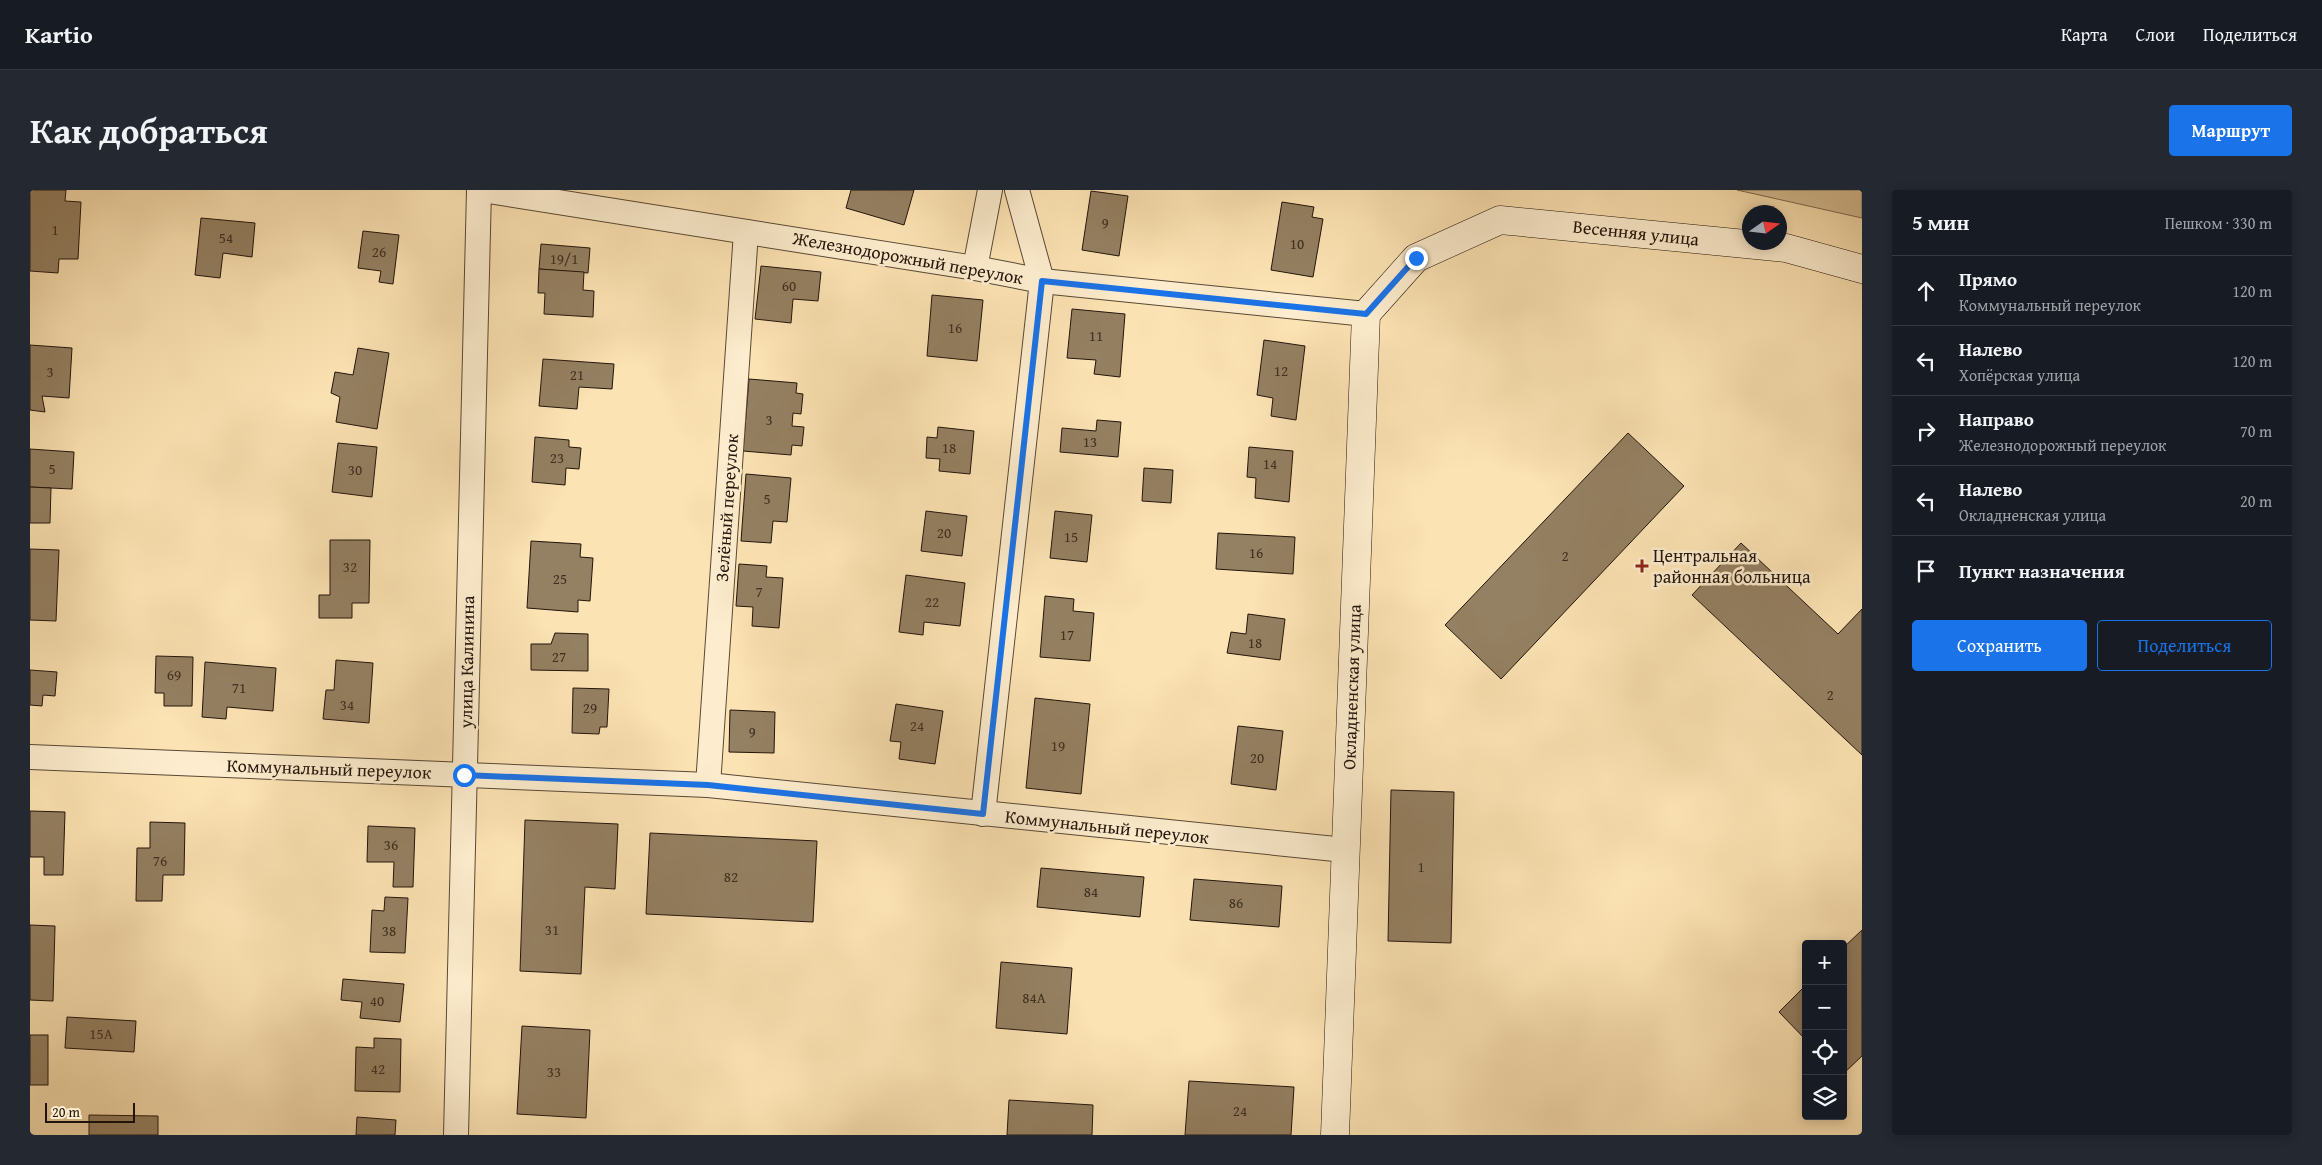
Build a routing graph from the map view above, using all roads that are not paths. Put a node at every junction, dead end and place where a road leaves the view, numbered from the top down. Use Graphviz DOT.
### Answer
graph roads {
  1 [pos="481,190"];
  2 [pos="990,190"];
  3 [pos="1017,190"];
  4 [pos="746,232"];
  5 [pos="975,268"];
  6 [pos="1862,269"];
  7 [pos="1042,281"];
  8 [pos="1366,314"];
  9 [pos="30,757"];
  10 [pos="464,775"];
  11 [pos="708,785"];
  12 [pos="983,814"];
  13 [pos="1346,850"];
  14 [pos="456,1135"];
  15 [pos="1335,1135"];
  1 -- 4 [label="street, Железнодорожный переулок"];
  1 -- 10 [label="street, улица Калинина"];
  2 -- 5 [label="street"];
  3 -- 7 [label="street"];
  4 -- 5 [label="street, Железнодорожный переулок"];
  4 -- 11 [label="street, Зелёный переулок"];
  5 -- 7 [label="street, Железнодорожный переулок"];
  6 -- 8 [label="main road, Весенняя улица"];
  7 -- 8 [label="street, Железнодорожный переулок"];
  7 -- 12 [label="street"];
  8 -- 13 [label="main road, Окладненская улица"];
  9 -- 10 [label="street, Коммунальный переулок"];
  10 -- 11 [label="street, Коммунальный переулок"];
  10 -- 14 [label="street, улица Калинина"];
  11 -- 12 [label="street, Коммунальный переулок"];
  12 -- 13 [label="street, Коммунальный переулок"];
  13 -- 15 [label="main road, Окладненская улица"];
}
